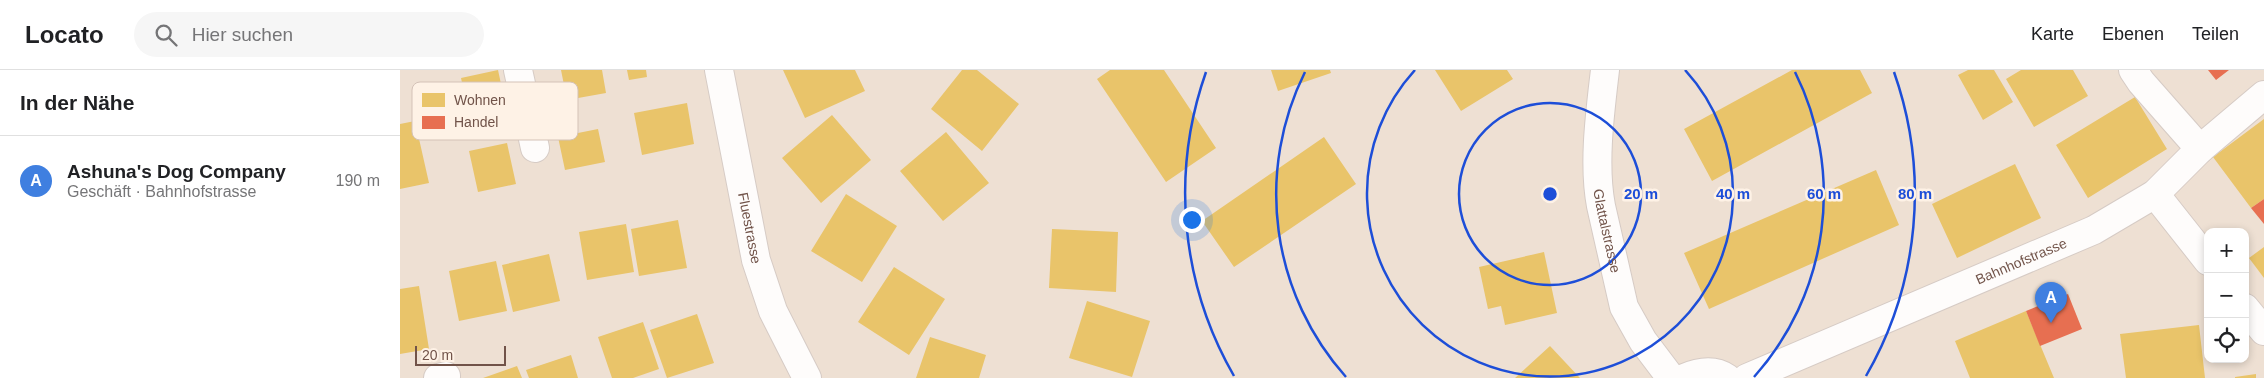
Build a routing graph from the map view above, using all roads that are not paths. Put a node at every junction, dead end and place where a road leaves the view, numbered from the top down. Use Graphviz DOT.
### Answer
graph roads {
  1 [pos="719,70"];
  2 [pos="1605,70"];
  3 [pos="2133,70"];
  4 [pos="2264,95"];
  5 [pos="533,140"];
  6 [pos="535,148"];
  7 [pos="2200,148"];
  8 [pos="2155,194"];
  9 [pos="2204,256"];
  10 [pos="2249,313"];
  11 [pos="2264,331"];
  12 [pos="801,377"];
  13 [pos="1671,378"];
  14 [pos="1684,378"];
  15 [pos="1727,378"];
  16 [pos="1746,378"];
  1 -- 12 [label="street, Fluestrasse"];
  2 -- 13 [label="street, Glattalstrasse"];
  3 -- 7 [label="street"];
  4 -- 7 [label="street, Bahnhofstrasse"];
  5 -- 6 [label="street"];
  7 -- 8 [label="street, Bahnhofstrasse"];
  8 -- 9 [label="street"];
  8 -- 16 [label="street, Bahnhofstrasse"];
  10 -- 11 [label="street"];
  14 -- 15 [label="street"];
}
